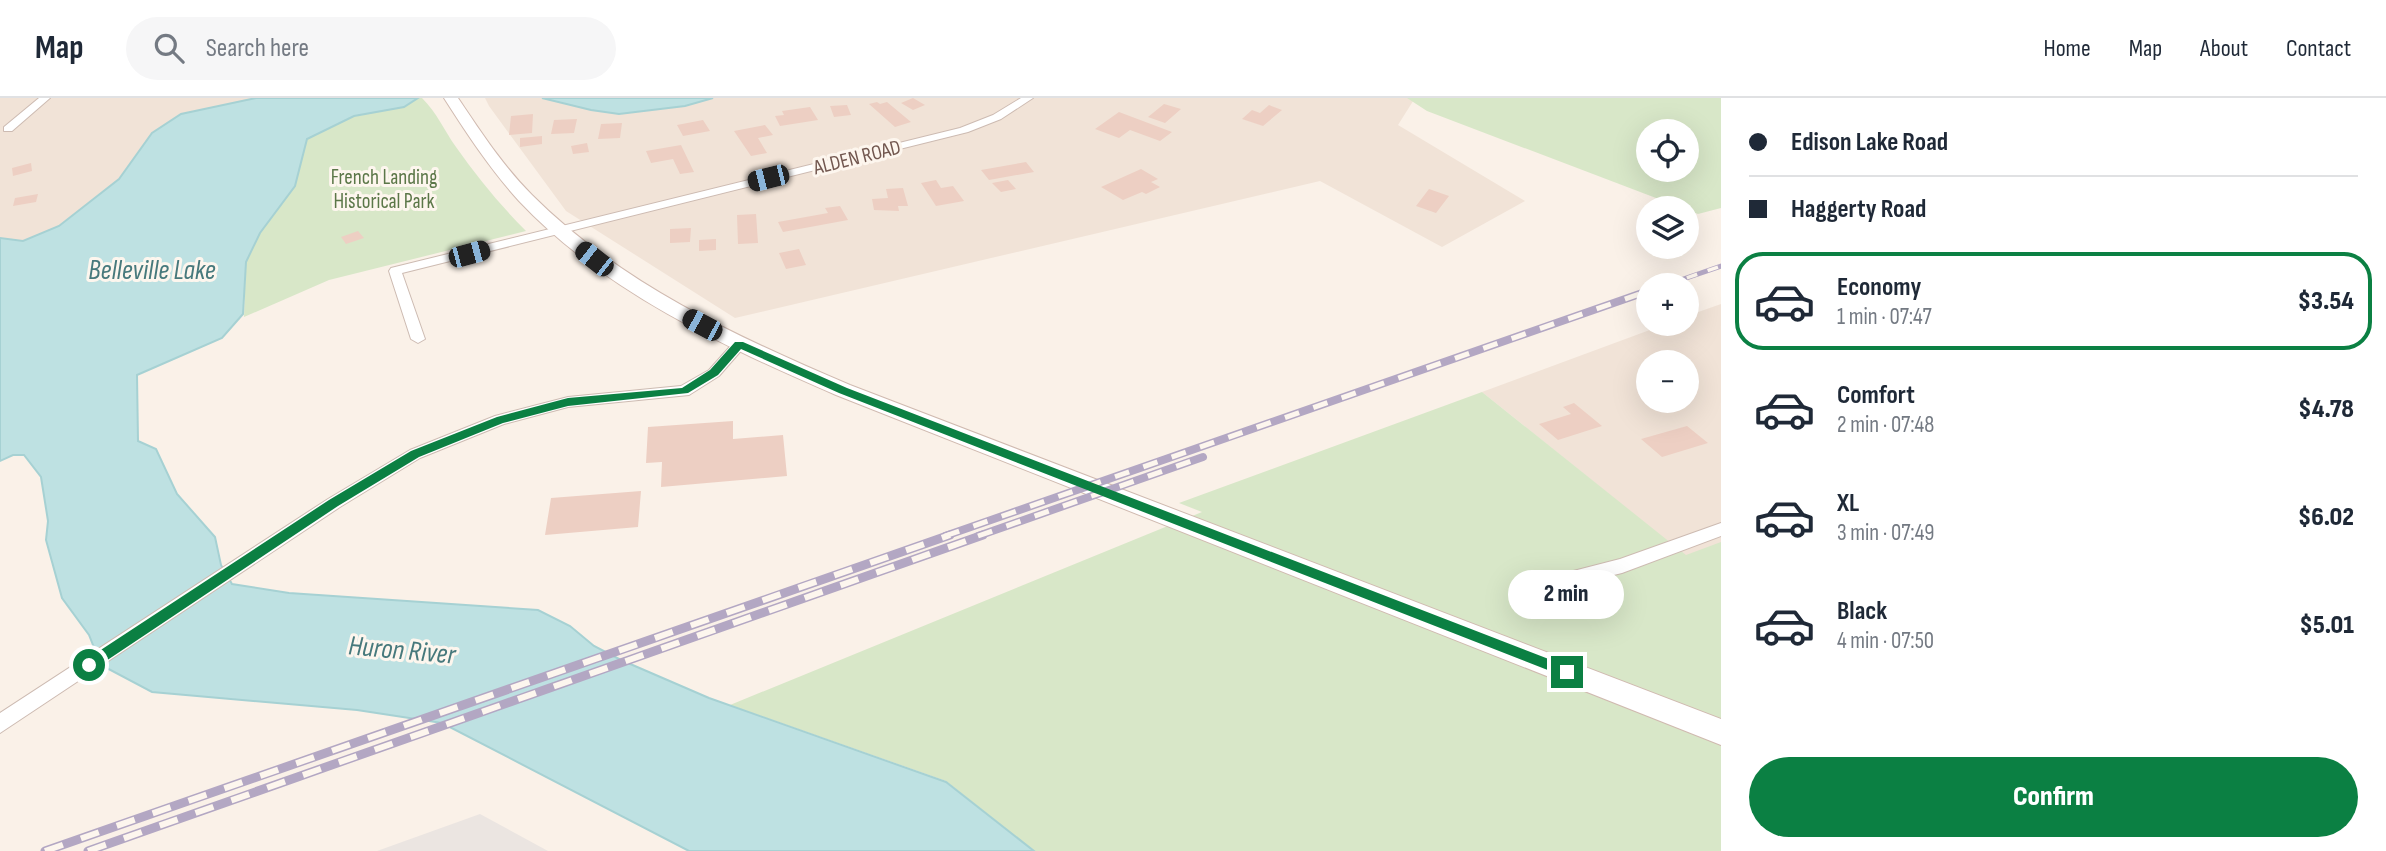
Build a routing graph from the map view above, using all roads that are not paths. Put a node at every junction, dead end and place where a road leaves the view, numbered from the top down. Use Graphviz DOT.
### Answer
graph roads {
  1 [pos="45,98"];
  2 [pos="451,98"];
  3 [pos="1028,98"];
  4 [pos="8,129"];
  5 [pos="558,230"];
  6 [pos="418,339"];
  7 [pos="739,345"];
  8 [pos="1721,529"];
  9 [pos="1556,582"];
  10 [pos="0,724"];
  11 [pos="1721,732"];
  1 -- 4 [label="street"];
  2 -- 5 [label="main road"];
  3 -- 5 [label="street, ALDEN ROAD"];
  5 -- 6 [label="street, ALDEN ROAD"];
  5 -- 7 [label="main road"];
  7 -- 10 [label="street"];
  7 -- 11 [label="main road"];
  8 -- 9 [label="street"];
}
